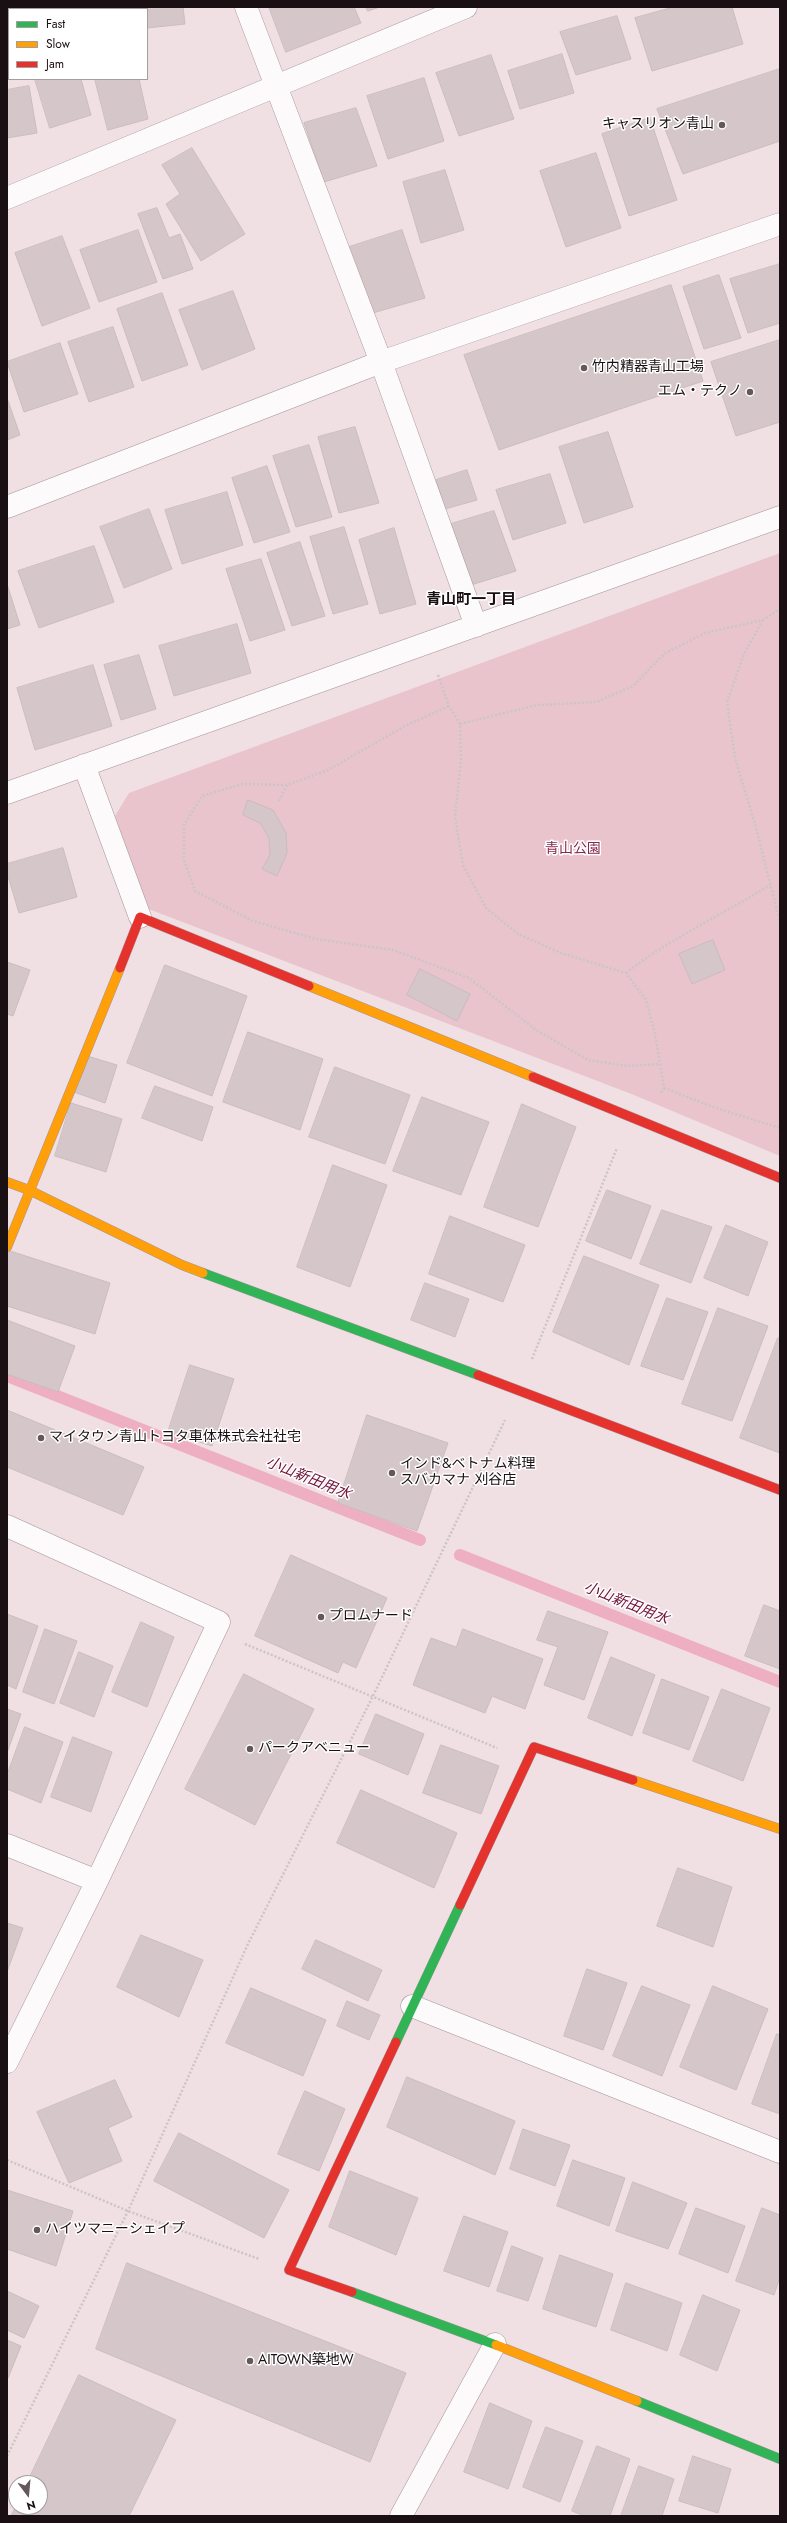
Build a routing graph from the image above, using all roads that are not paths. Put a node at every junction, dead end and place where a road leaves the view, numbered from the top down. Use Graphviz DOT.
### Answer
graph roads {
  1 [pos="246,7"];
  2 [pos="466,7"];
  3 [pos="277,87"];
  4 [pos="7,198"];
  5 [pos="780,224"];
  6 [pos="381,362"];
  7 [pos="7,507"];
  8 [pos="780,517"];
  9 [pos="476,626"];
  10 [pos="84,765"];
  11 [pos="7,793"];
  12 [pos="140,917"];
  13 [pos="780,1178"];
  14 [pos="7,1182"];
  15 [pos="29,1190"];
  16 [pos="7,1247"];
  17 [pos="780,1490"];
  18 [pos="7,1526"];
  19 [pos="780,1829"];
  20 [pos="7,1845"];
  21 [pos="97,1881"];
  22 [pos="412,2006"];
  23 [pos="7,2062"];
  24 [pos="780,2152"];
  25 [pos="495,2344"];
  26 [pos="780,2459"];
  27 [pos="401,2516"];
  1 -- 3 [label="street"];
  2 -- 3 [label="street"];
  3 -- 4 [label="street"];
  3 -- 6 [label="street"];
  5 -- 6 [label="street"];
  6 -- 7 [label="street"];
  6 -- 9 [label="street"];
  8 -- 9 [label="street"];
  9 -- 10 [label="street"];
  10 -- 11 [label="street"];
  10 -- 12 [label="street"];
  12 -- 13 [label="street"];
  12 -- 15 [label="street"];
  14 -- 15 [label="street"];
  15 -- 16 [label="street"];
  15 -- 17 [label="street"];
  18 -- 21 [label="street"];
  19 -- 22 [label="street"];
  20 -- 21 [label="street"];
  21 -- 23 [label="street"];
  22 -- 24 [label="street"];
  22 -- 25 [label="street"];
  25 -- 26 [label="street"];
  25 -- 27 [label="street"];
}
